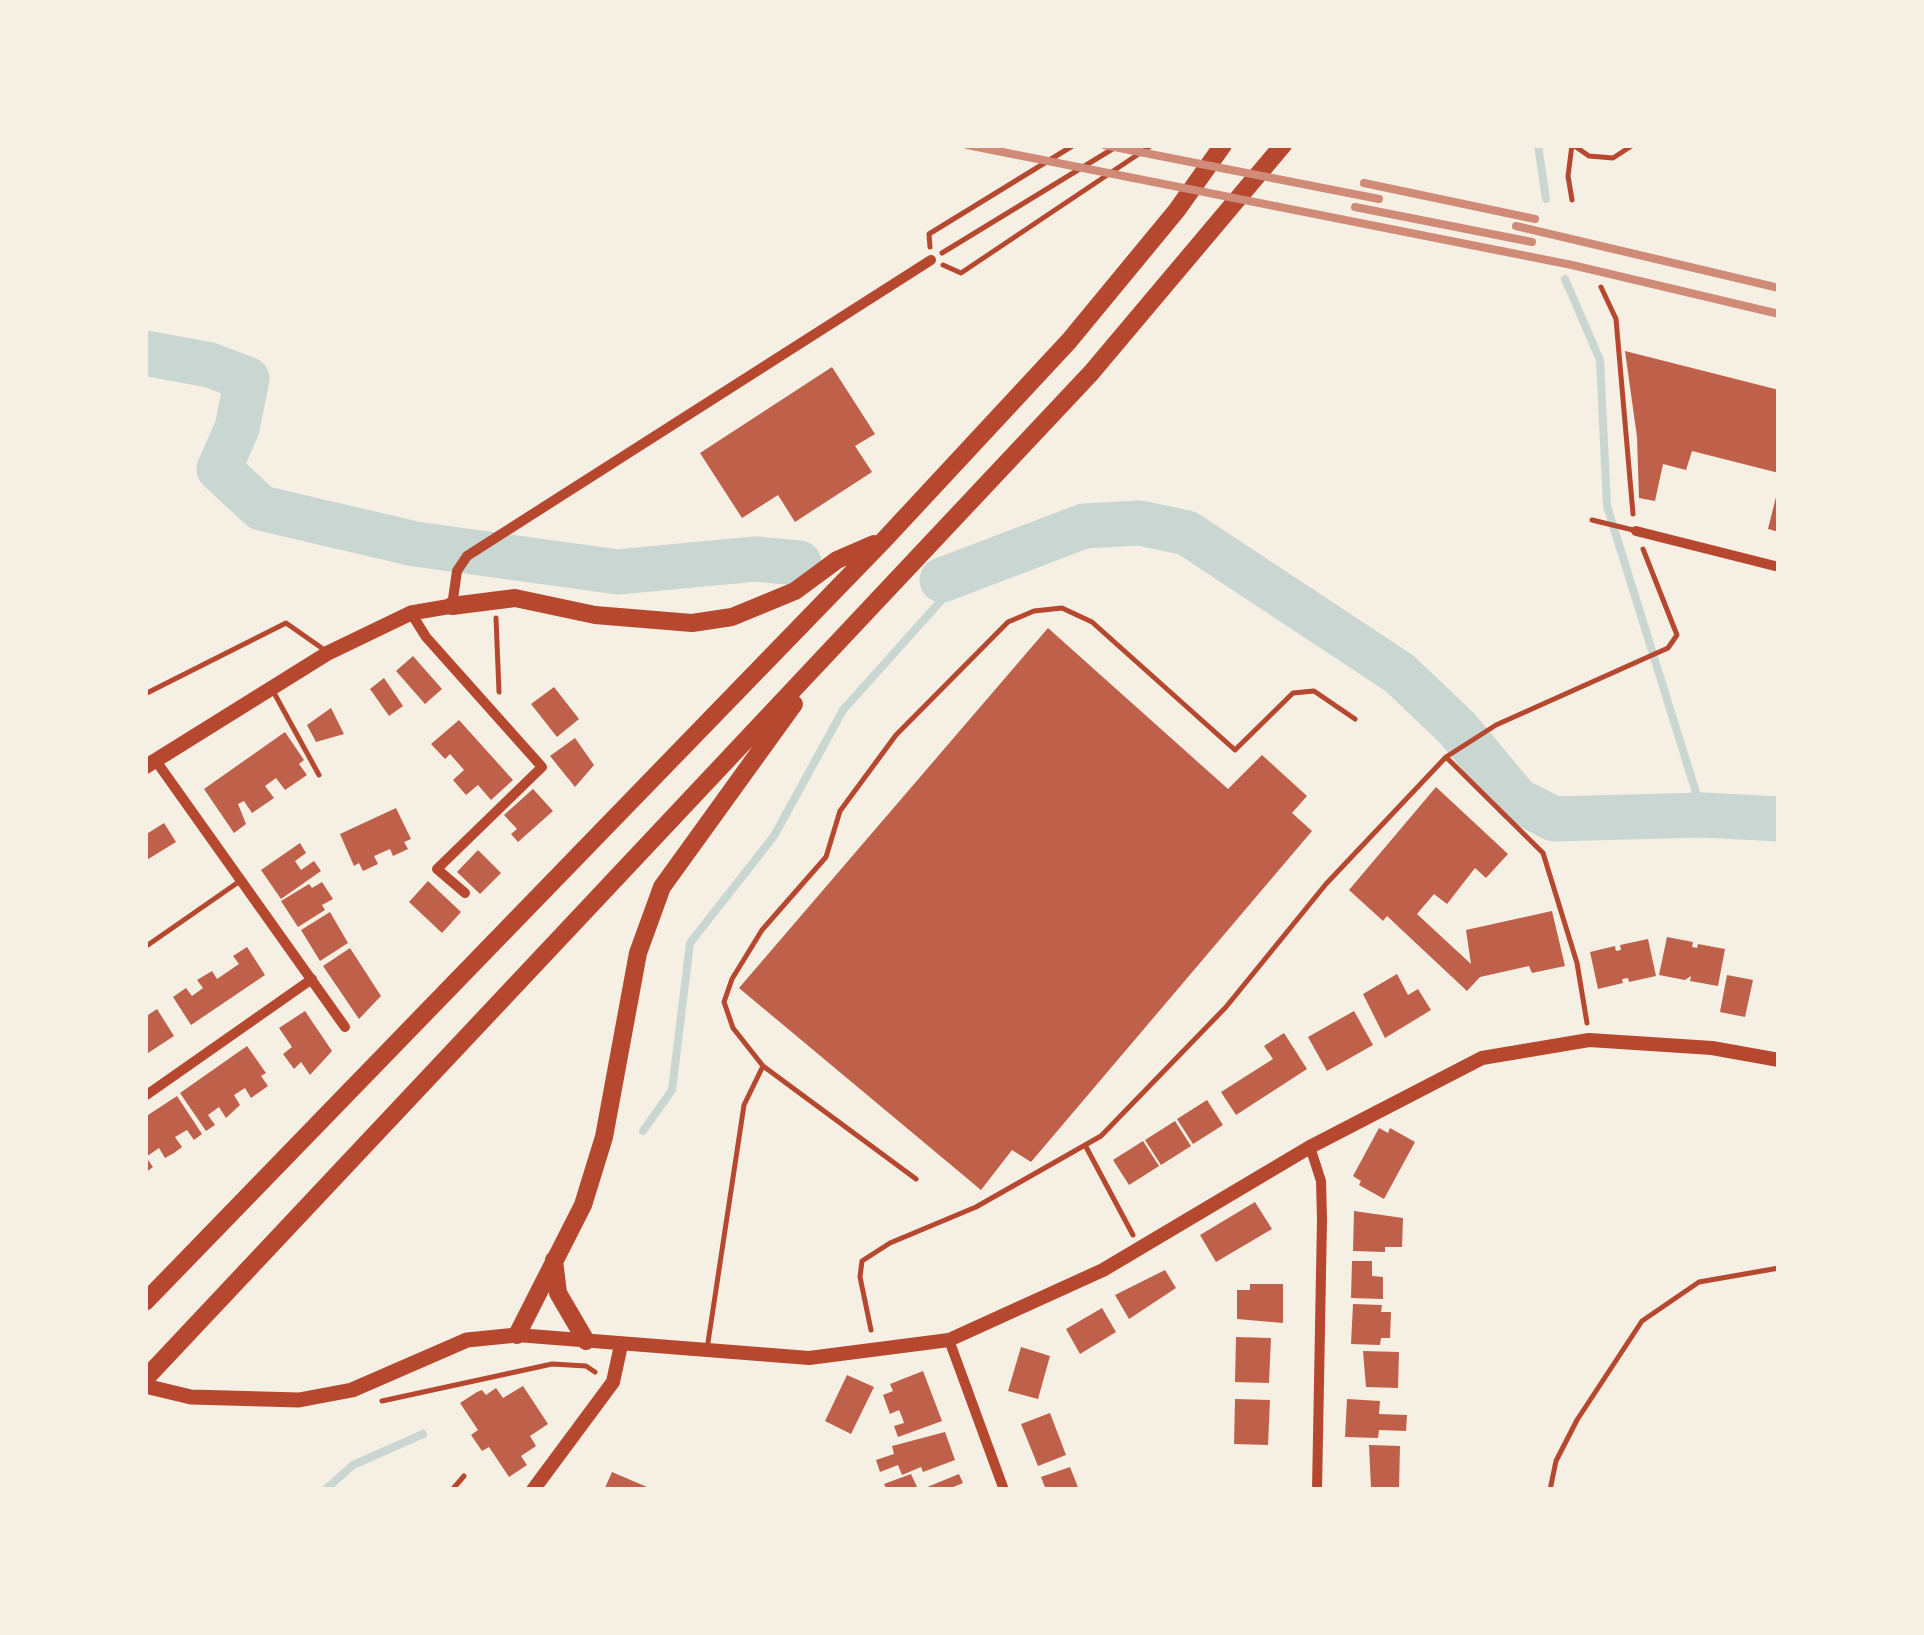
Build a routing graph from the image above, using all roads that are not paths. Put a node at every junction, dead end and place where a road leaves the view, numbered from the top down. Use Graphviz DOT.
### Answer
graph roads {
  1 [pos="1223,145"];
  2 [pos="1283,145"];
  3 [pos="931,260"];
  4 [pos="1592,520"];
  5 [pos="1636,531"];
  6 [pos="884,540"];
  7 [pos="1779,567"];
  8 [pos="452,606"];
  9 [pos="411,614"];
  10 [pos="842,639"];
  11 [pos="328,653"];
  12 [pos="271,688"];
  13 [pos="145,694"];
  14 [pos="1355,719"];
  15 [pos="150,764"];
  16 [pos="319,775"];
  17 [pos="240,881"];
  18 [pos="465,893"];
  19 [pos="145,947"];
  20 [pos="312,979"];
  21 [pos="345,1027"];
  22 [pos="1779,1060"];
  23 [pos="764,1066"];
  24 [pos="145,1096"];
  25 [pos="1310,1146"];
  26 [pos="916,1179"];
  27 [pos="554,1260"];
  28 [pos="1779,1268"];
  29 [pos="145,1302"];
  30 [pos="518,1334"];
  31 [pos="586,1340"];
  32 [pos="948,1340"];
  33 [pos="621,1344"];
  34 [pos="707,1352"];
  35 [pos="145,1383"];
  36 [pos="464,1476"];
  37 [pos="452,1490"];
  38 [pos="533,1490"];
  39 [pos="1004,1490"];
  40 [pos="1318,1490"];
  41 [pos="1550,1490"];
  1 -- 6 [label="highway"];
  2 -- 10 [label="highway"];
  3 -- 8 [label="street"];
  4 -- 5 [label="lane"];
  5 -- 7 [label="street"];
  6 -- 8 [label="highway"];
  6 -- 29 [label="highway"];
  8 -- 9 [label="main road"];
  9 -- 11 [label="main road"];
  9 -- 18 [label="street"];
  10 -- 27 [label="highway"];
  10 -- 35 [label="highway"];
  11 -- 12 [label="main road"];
  11 -- 13 [label="lane"];
  12 -- 15 [label="main road"];
  12 -- 16 [label="lane"];
  14 -- 23 [label="lane"];
  15 -- 17 [label="street"];
  17 -- 19 [label="lane"];
  17 -- 20 [label="street"];
  20 -- 21 [label="street"];
  20 -- 24 [label="street"];
  22 -- 25 [label="street"];
  23 -- 26 [label="lane"];
  23 -- 34 [label="lane"];
  25 -- 32 [label="street"];
  25 -- 40 [label="street"];
  27 -- 30 [label="highway"];
  27 -- 31 [label="highway"];
  28 -- 41 [label="lane"];
  30 -- 31 [label="street"];
  30 -- 35 [label="main road"];
  31 -- 33 [label="street"];
  32 -- 34 [label="street"];
  32 -- 39 [label="street"];
  33 -- 34 [label="street"];
  33 -- 38 [label="street"];
  36 -- 37 [label="lane"];
}
